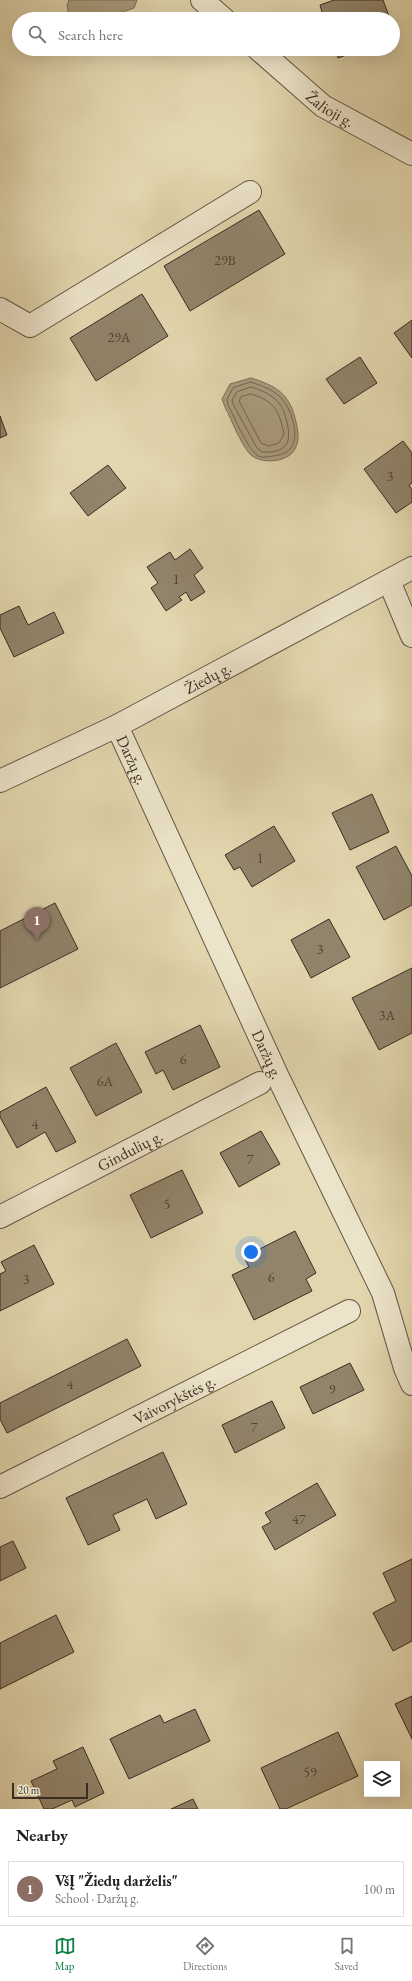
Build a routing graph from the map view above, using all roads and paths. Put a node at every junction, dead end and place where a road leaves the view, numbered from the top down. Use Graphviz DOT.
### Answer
graph roads {
  1 [pos="202,0"];
  2 [pos="216,12"];
  3 [pos="266,56"];
  4 [pos="412,154"];
  5 [pos="250,192"];
  6 [pos="0,309"];
  7 [pos="412,568"];
  8 [pos="389,581"];
  9 [pos="412,636"];
  10 [pos="117,726"];
  11 [pos="0,781"];
  12 [pos="260,1083"];
  13 [pos="0,1217"];
  14 [pos="349,1311"];
  15 [pos="412,1384"];
  16 [pos="0,1487"];
  1 -- 2 [label="street"];
  3 -- 4 [label="street, Žalioji g."];
  5 -- 6 [label="street"];
  7 -- 8 [label="street, Žiedų g."];
  8 -- 9 [label="street"];
  8 -- 10 [label="street, Žiedų g."];
  10 -- 11 [label="street, Žiedų g."];
  10 -- 15 [label="street, Daržų g."];
  12 -- 13 [label="street, Gindulių g."];
  14 -- 16 [label="street, Vaivorykštės g."];
}
